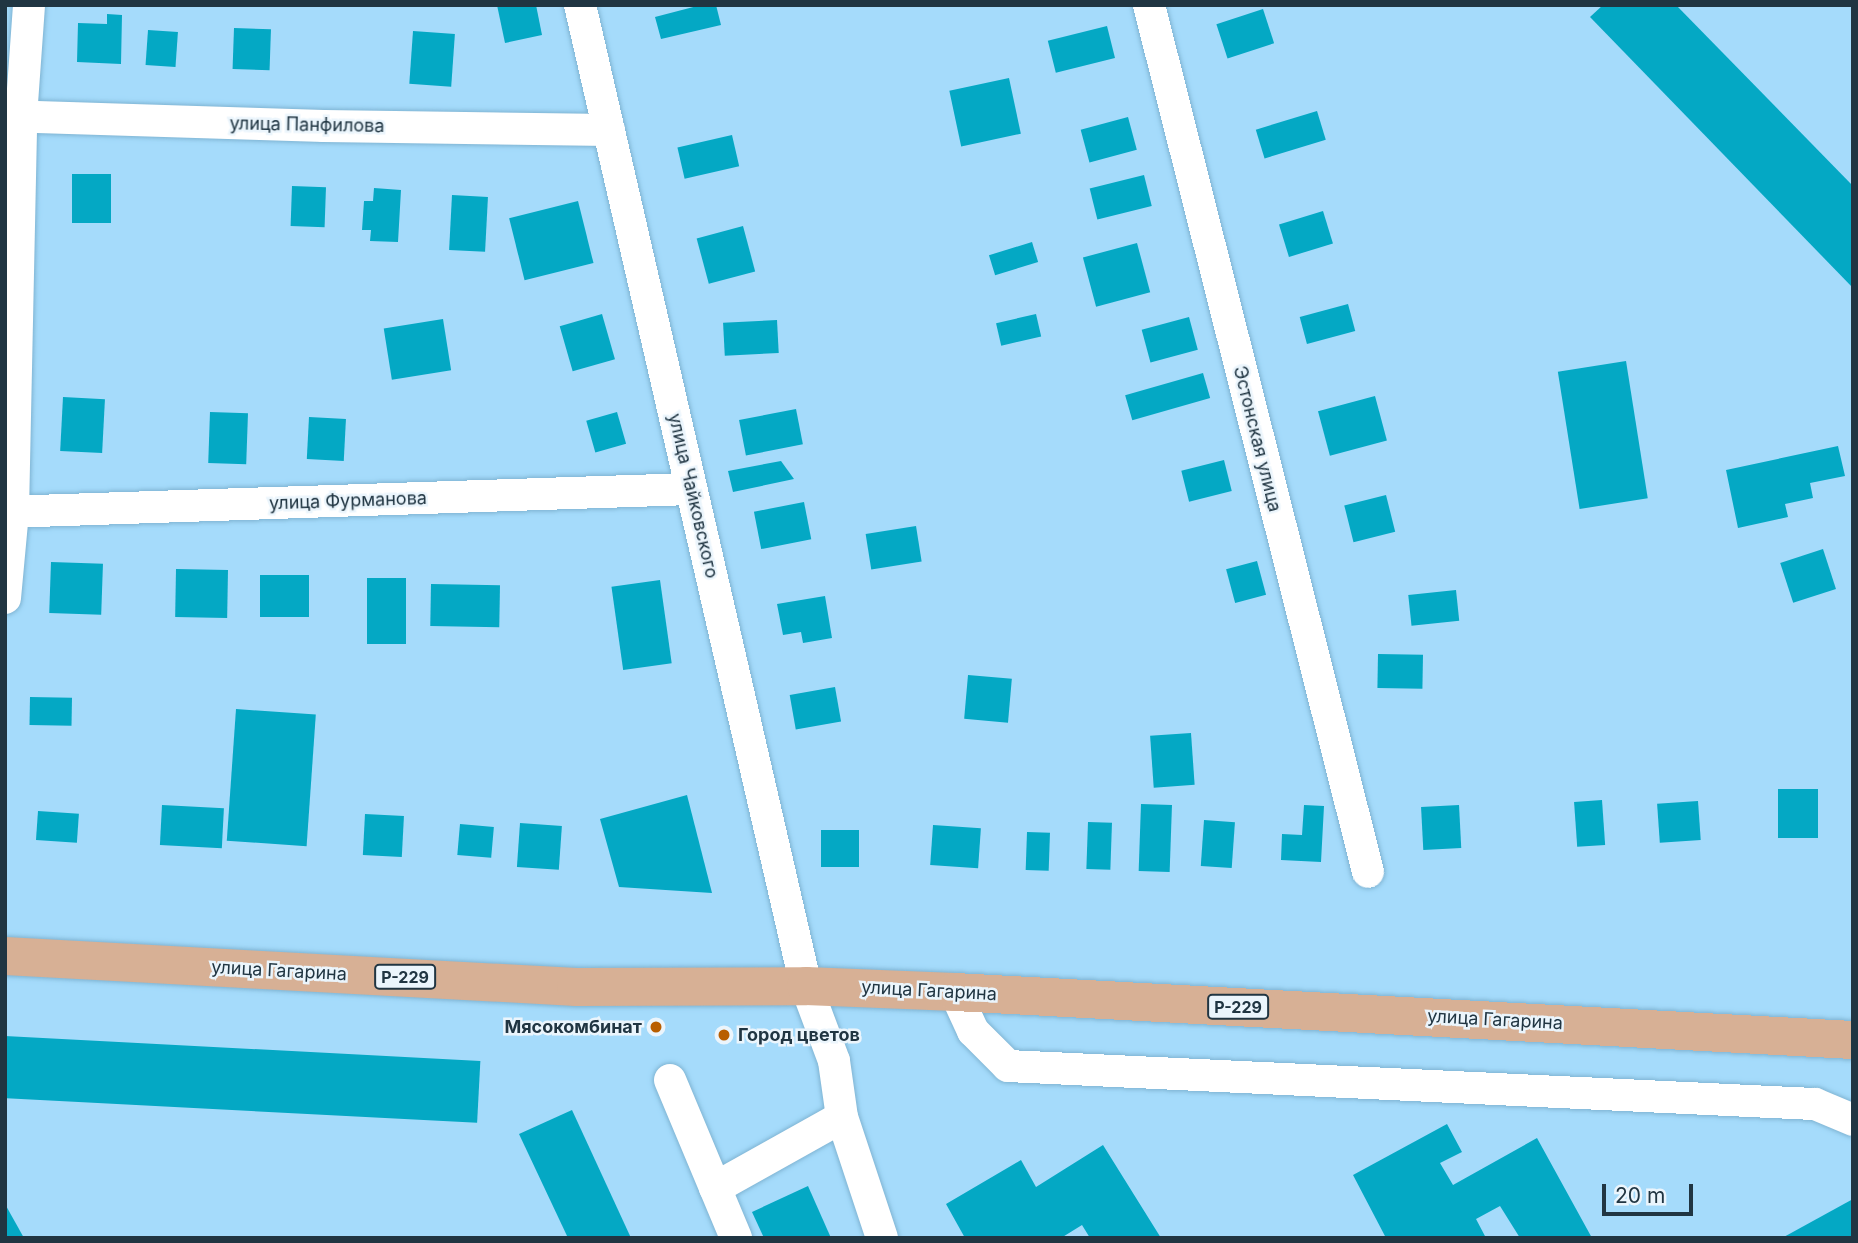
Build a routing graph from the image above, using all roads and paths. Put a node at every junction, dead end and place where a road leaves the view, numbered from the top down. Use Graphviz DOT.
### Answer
graph roads {
  1 [pos="29,5"];
  2 [pos="580,5"];
  3 [pos="1149,5"];
  4 [pos="13,117"];
  5 [pos="609,130"];
  6 [pos="691,489"];
  7 [pos="9,512"];
  8 [pos="5,598"];
  9 [pos="1368,872"];
  10 [pos="5,956"];
  11 [pos="806,986"];
  12 [pos="955,992"];
  13 [pos="1853,1040"];
  14 [pos="670,1080"];
  15 [pos="842,1117"];
  16 [pos="1853,1120"];
  17 [pos="715,1188"];
  18 [pos="736,1238"];
  19 [pos="881,1238"];
  1 -- 4 [label="street"];
  2 -- 5 [label="street, улица Чайковского"];
  3 -- 9 [label="street, Эстонская улица"];
  4 -- 5 [label="street, улица Панфилова"];
  4 -- 7 [label="street"];
  5 -- 6 [label="street, улица Чайковского"];
  6 -- 7 [label="street, улица Фурманова"];
  6 -- 11 [label="street, улица Чайковского"];
  7 -- 8 [label="street"];
  10 -- 11 [label="main road, улица Гагарина / Р-229"];
  11 -- 12 [label="main road, улица Гагарина / Р-229"];
  11 -- 15 [label="street, улица Чайковского"];
  12 -- 13 [label="main road, улица Гагарина / Р-229"];
  12 -- 16 [label="street"];
  14 -- 17 [label="street"];
  15 -- 17 [label="street"];
  15 -- 19 [label="street, улица Чайковского"];
  17 -- 18 [label="street"];
}
